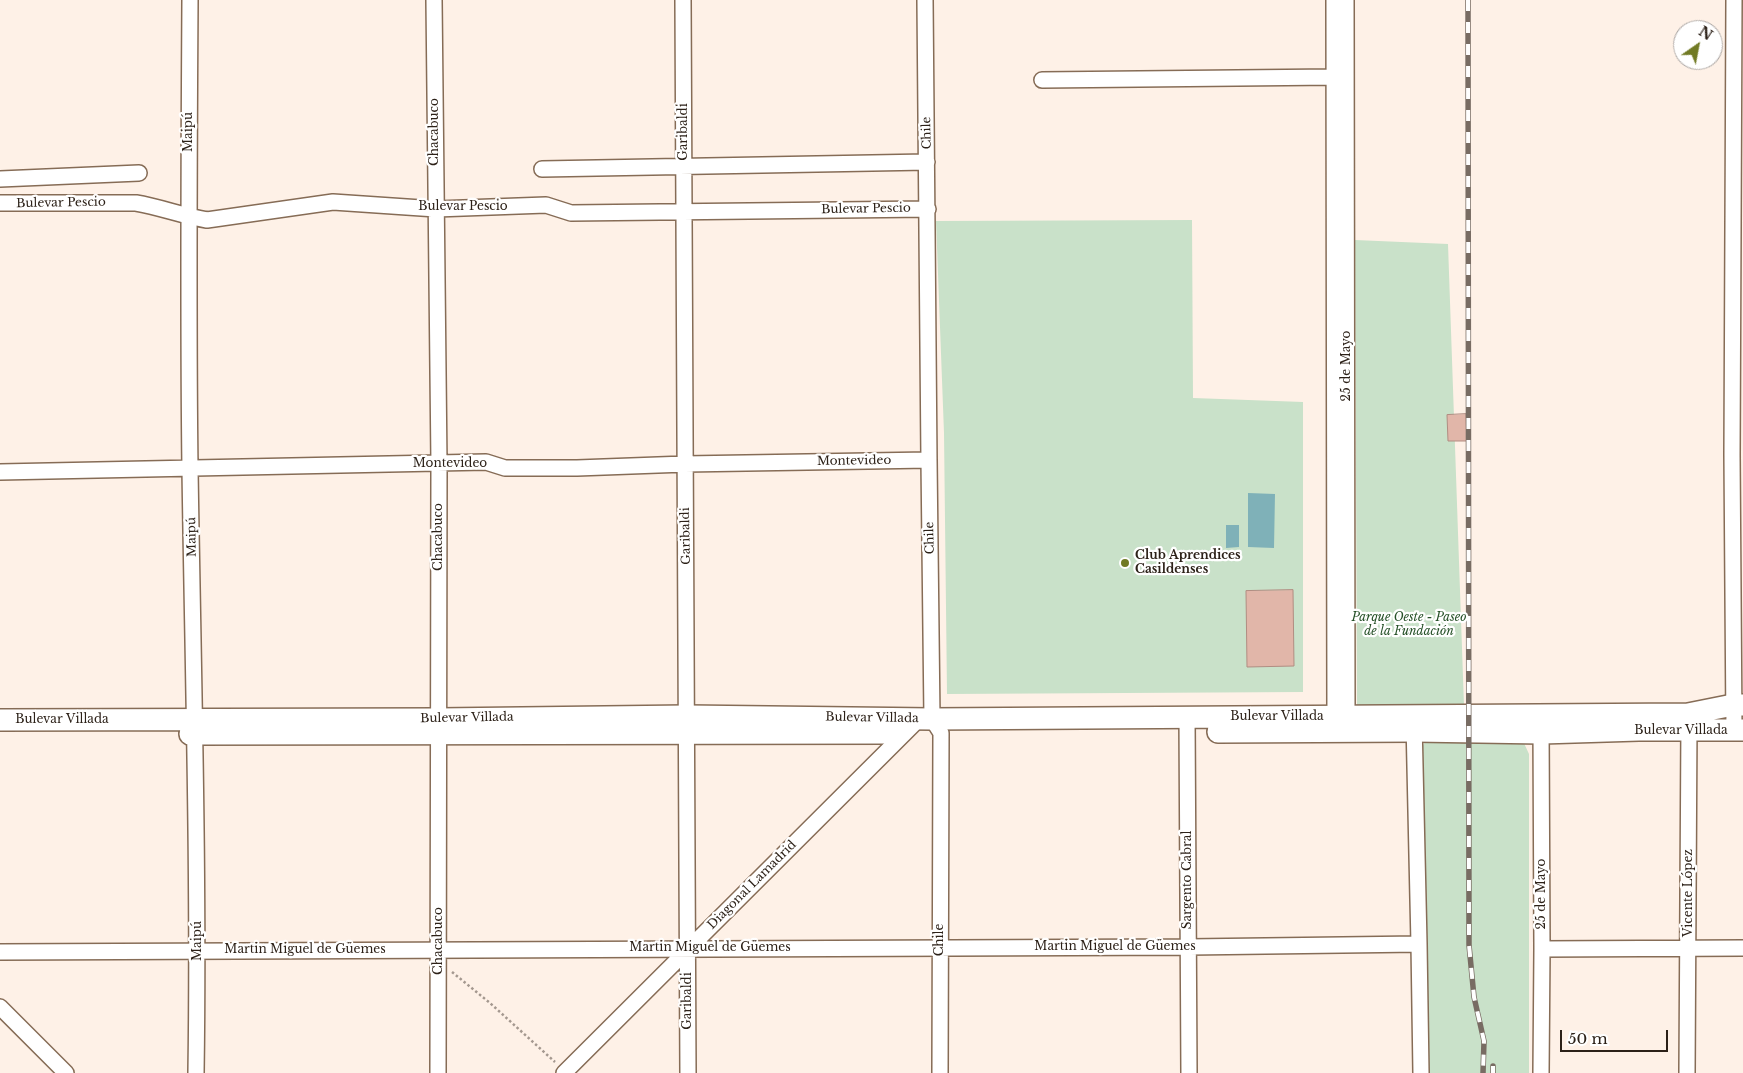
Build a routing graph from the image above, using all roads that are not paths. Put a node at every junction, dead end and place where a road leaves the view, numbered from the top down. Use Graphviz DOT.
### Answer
graph roads {
  1 [pos="190,0"];
  2 [pos="434,0"];
  3 [pos="683,0"];
  4 [pos="925,0"];
  5 [pos="1334,0"];
  6 [pos="1346,0"];
  7 [pos="1734,0"];
  8 [pos="1334,78"];
  9 [pos="1042,80"];
  10 [pos="927,162"];
  11 [pos="684,166"];
  12 [pos="542,169"];
  13 [pos="139,173"];
  14 [pos="0,179"];
  15 [pos="0,203"];
  16 [pos="1738,204"];
  17 [pos="436,209"];
  18 [pos="928,209"];
  19 [pos="683,211"];
  20 [pos="188,217"];
  21 [pos="1738,454"];
  22 [pos="928,460"];
  23 [pos="440,464"];
  24 [pos="685,464"];
  25 [pos="190,469"];
  26 [pos="0,472"];
  27 [pos="1738,705"];
  28 [pos="0,720"];
  29 [pos="1689,722"];
  30 [pos="1414,723"];
  31 [pos="687,724"];
  32 [pos="1187,724"];
  33 [pos="1341,724"];
  34 [pos="1541,724"];
  35 [pos="924,726"];
  36 [pos="195,727"];
  37 [pos="439,727"];
  38 [pos="1739,730"];
  39 [pos="0,735"];
  40 [pos="1420,944"];
  41 [pos="1189,947"];
  42 [pos="688,948"];
  43 [pos="940,948"];
  44 [pos="1688,948"];
  45 [pos="1743,948"];
  46 [pos="1542,949"];
  47 [pos="198,950"];
  48 [pos="0,952"];
  49 [pos="439,955"];
  50 [pos="0,1007"];
  51 [pos="565,1072"];
  52 [pos="66,1073"];
  53 [pos="196,1073"];
  54 [pos="438,1073"];
  55 [pos="688,1073"];
  56 [pos="940,1073"];
  57 [pos="1189,1073"];
  58 [pos="1420,1073"];
  59 [pos="1541,1073"];
  60 [pos="1687,1073"];
  1 -- 20 [label="street, Maipú"];
  2 -- 17 [label="street, Chacabuco"];
  3 -- 11 [label="street, Garibaldi"];
  4 -- 10 [label="street, Chile"];
  5 -- 8 [label="street, 25 de Mayo"];
  6 -- 33 [label="street, 25 de Mayo"];
  7 -- 16 [label="street"];
  8 -- 9 [label="street"];
  8 -- 33 [label="street, 25 de Mayo"];
  10 -- 11 [label="street"];
  10 -- 18 [label="street, Chile"];
  11 -- 12 [label="street"];
  11 -- 19 [label="street, Garibaldi"];
  13 -- 14 [label="street, Bulevar Pescio"];
  15 -- 20 [label="street, Bulevar Pescio"];
  16 -- 21 [label="street"];
  17 -- 19 [label="street, Bulevar Pescio"];
  17 -- 20 [label="street, Bulevar Pescio"];
  17 -- 23 [label="street, Chacabuco"];
  18 -- 19 [label="street, Bulevar Pescio"];
  18 -- 22 [label="street, Chile"];
  19 -- 24 [label="street, Garibaldi"];
  20 -- 25 [label="street, Maipú"];
  21 -- 27 [label="street"];
  22 -- 24 [label="street, Montevideo"];
  22 -- 35 [label="street, Chile"];
  23 -- 24 [label="street, Montevideo"];
  23 -- 25 [label="street, Montevideo"];
  23 -- 37 [label="street, Chacabuco"];
  24 -- 31 [label="street, Garibaldi"];
  25 -- 26 [label="street, Montevideo"];
  25 -- 36 [label="street, Maipú"];
  27 -- 29 [label="main road, Bulevar Villada"];
  27 -- 38 [label="street"];
  28 -- 36 [label="main road, Bulevar Villada"];
  29 -- 34 [label="main road, Bulevar Villada"];
  29 -- 38 [label="main road, Bulevar Villada"];
  29 -- 44 [label="street, Vicente López"];
  30 -- 33 [label="main road, Bulevar Villada"];
  30 -- 34 [label="main road, Bulevar Villada"];
  30 -- 40 [label="street"];
  31 -- 35 [label="main road, Bulevar Villada"];
  31 -- 37 [label="main road, Bulevar Villada"];
  31 -- 42 [label="street, Garibaldi"];
  32 -- 33 [label="main road, Bulevar Villada"];
  32 -- 35 [label="main road, Bulevar Villada"];
  32 -- 41 [label="street, Sargento Cabral"];
  34 -- 46 [label="street, 25 de Mayo"];
  35 -- 42 [label="street, Diagonal Lamadrid"];
  35 -- 43 [label="street, Chile"];
  36 -- 37 [label="main road, Bulevar Villada"];
  36 -- 39 [label="main road, Bulevar Villada"];
  36 -- 47 [label="street, Maipú"];
  37 -- 49 [label="street, Chacabuco"];
  40 -- 41 [label="street, Martin Miguel de Güemes"];
  40 -- 58 [label="street"];
  41 -- 43 [label="street, Martin Miguel de Güemes"];
  41 -- 57 [label="street, Sargento Cabral"];
  42 -- 43 [label="street, Martin Miguel de Güemes"];
  42 -- 49 [label="street, Martin Miguel de Güemes"];
  42 -- 51 [label="street, Diagonal Lamadrid"];
  42 -- 55 [label="street, Garibaldi"];
  43 -- 56 [label="street, Chile"];
  44 -- 45 [label="street"];
  44 -- 46 [label="street"];
  44 -- 60 [label="street, Vicente López"];
  46 -- 59 [label="street, 25 de Mayo"];
  47 -- 48 [label="street, Martin Miguel de Güemes"];
  47 -- 49 [label="street, Martin Miguel de Güemes"];
  47 -- 53 [label="street, Maipú"];
  49 -- 54 [label="street, Chacabuco"];
  50 -- 52 [label="street"];
}
